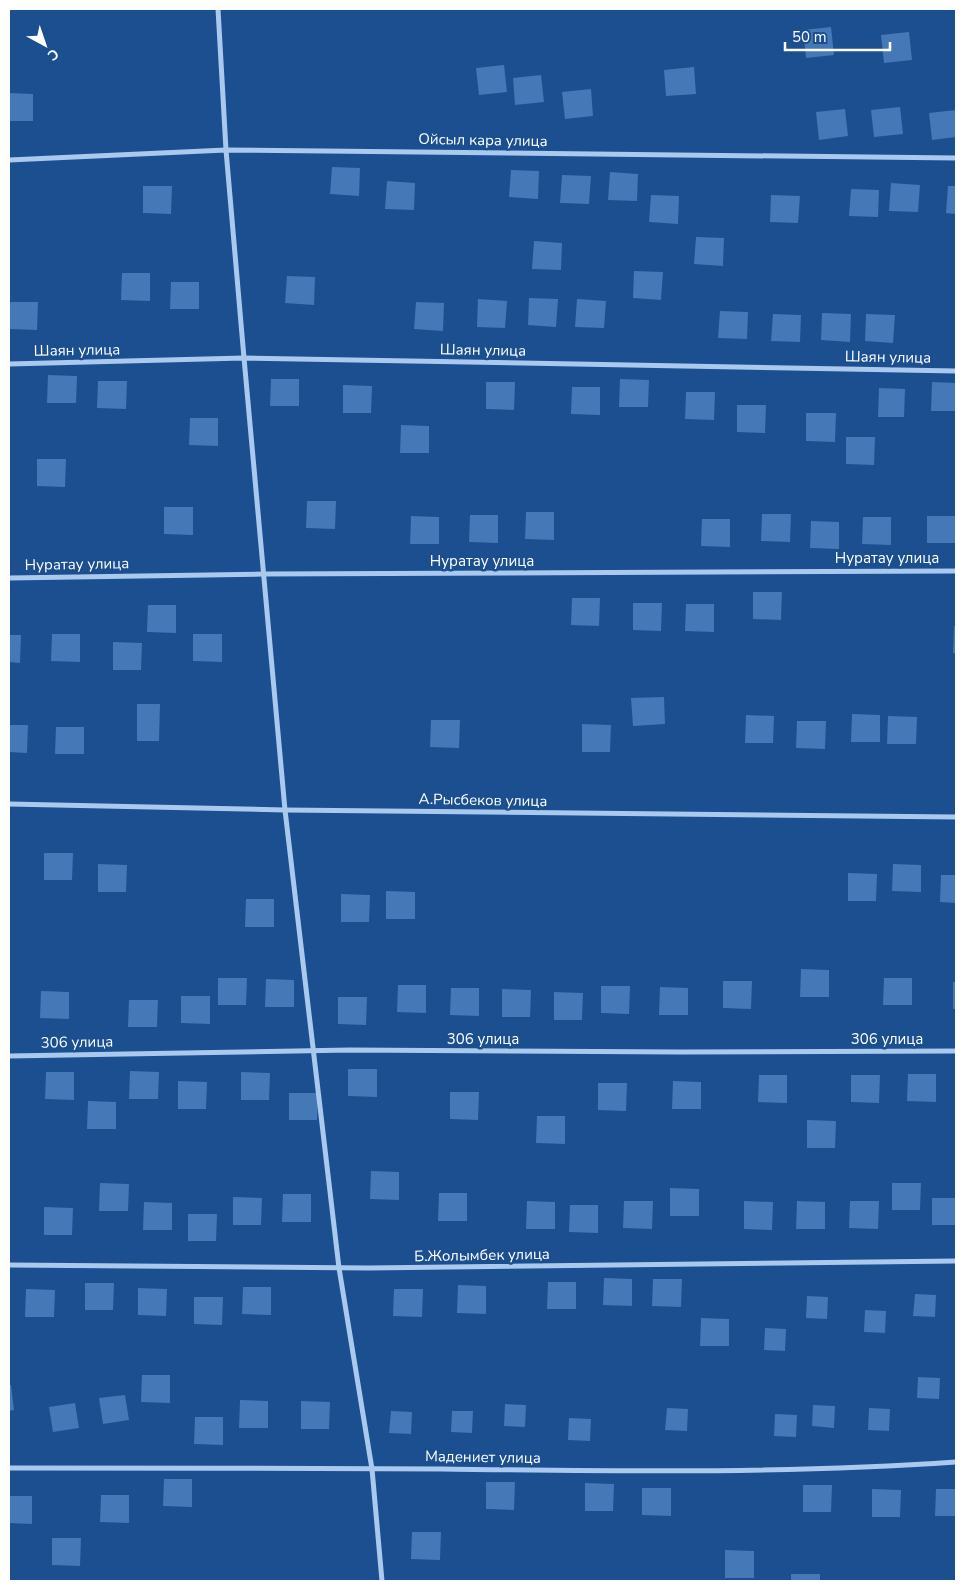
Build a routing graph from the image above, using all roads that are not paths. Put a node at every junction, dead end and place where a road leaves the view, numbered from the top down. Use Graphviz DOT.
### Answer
graph roads {
  1 [pos="218,9"];
  2 [pos="226,150"];
  3 [pos="956,158"];
  4 [pos="9,160"];
  5 [pos="244,358"];
  6 [pos="9,364"];
  7 [pos="956,371"];
  8 [pos="956,570"];
  9 [pos="264,574"];
  10 [pos="9,578"];
  11 [pos="9,804"];
  12 [pos="285,810"];
  13 [pos="956,818"];
  14 [pos="315,1051"];
  15 [pos="956,1052"];
  16 [pos="9,1056"];
  17 [pos="956,1261"];
  18 [pos="9,1265"];
  19 [pos="340,1268"];
  20 [pos="956,1462"];
  21 [pos="9,1468"];
  22 [pos="372,1468"];
  23 [pos="382,1581"];
  1 -- 2 [label="street"];
  2 -- 3 [label="street, Ойсыл кара улица"];
  2 -- 4 [label="street, Ойсыл кара улица"];
  2 -- 5 [label="street"];
  5 -- 6 [label="street, Шаян улица"];
  5 -- 7 [label="street, Шаян улица"];
  5 -- 9 [label="street"];
  8 -- 9 [label="street, Нуратау улица"];
  9 -- 10 [label="street, Нуратау улица"];
  9 -- 12 [label="street"];
  11 -- 12 [label="street, А.Рысбеков улица"];
  12 -- 13 [label="street, А.Рысбеков улица"];
  12 -- 14 [label="street"];
  14 -- 15 [label="street, 306 улица"];
  14 -- 16 [label="street, 306 улица"];
  14 -- 19 [label="street"];
  17 -- 19 [label="street, Б.Жолымбек улица"];
  18 -- 19 [label="street, Б.Жолымбек улица"];
  19 -- 22 [label="street"];
  20 -- 22 [label="street, Мадениет улица"];
  21 -- 22 [label="street, Мадениет улица"];
  22 -- 23 [label="street"];
}
